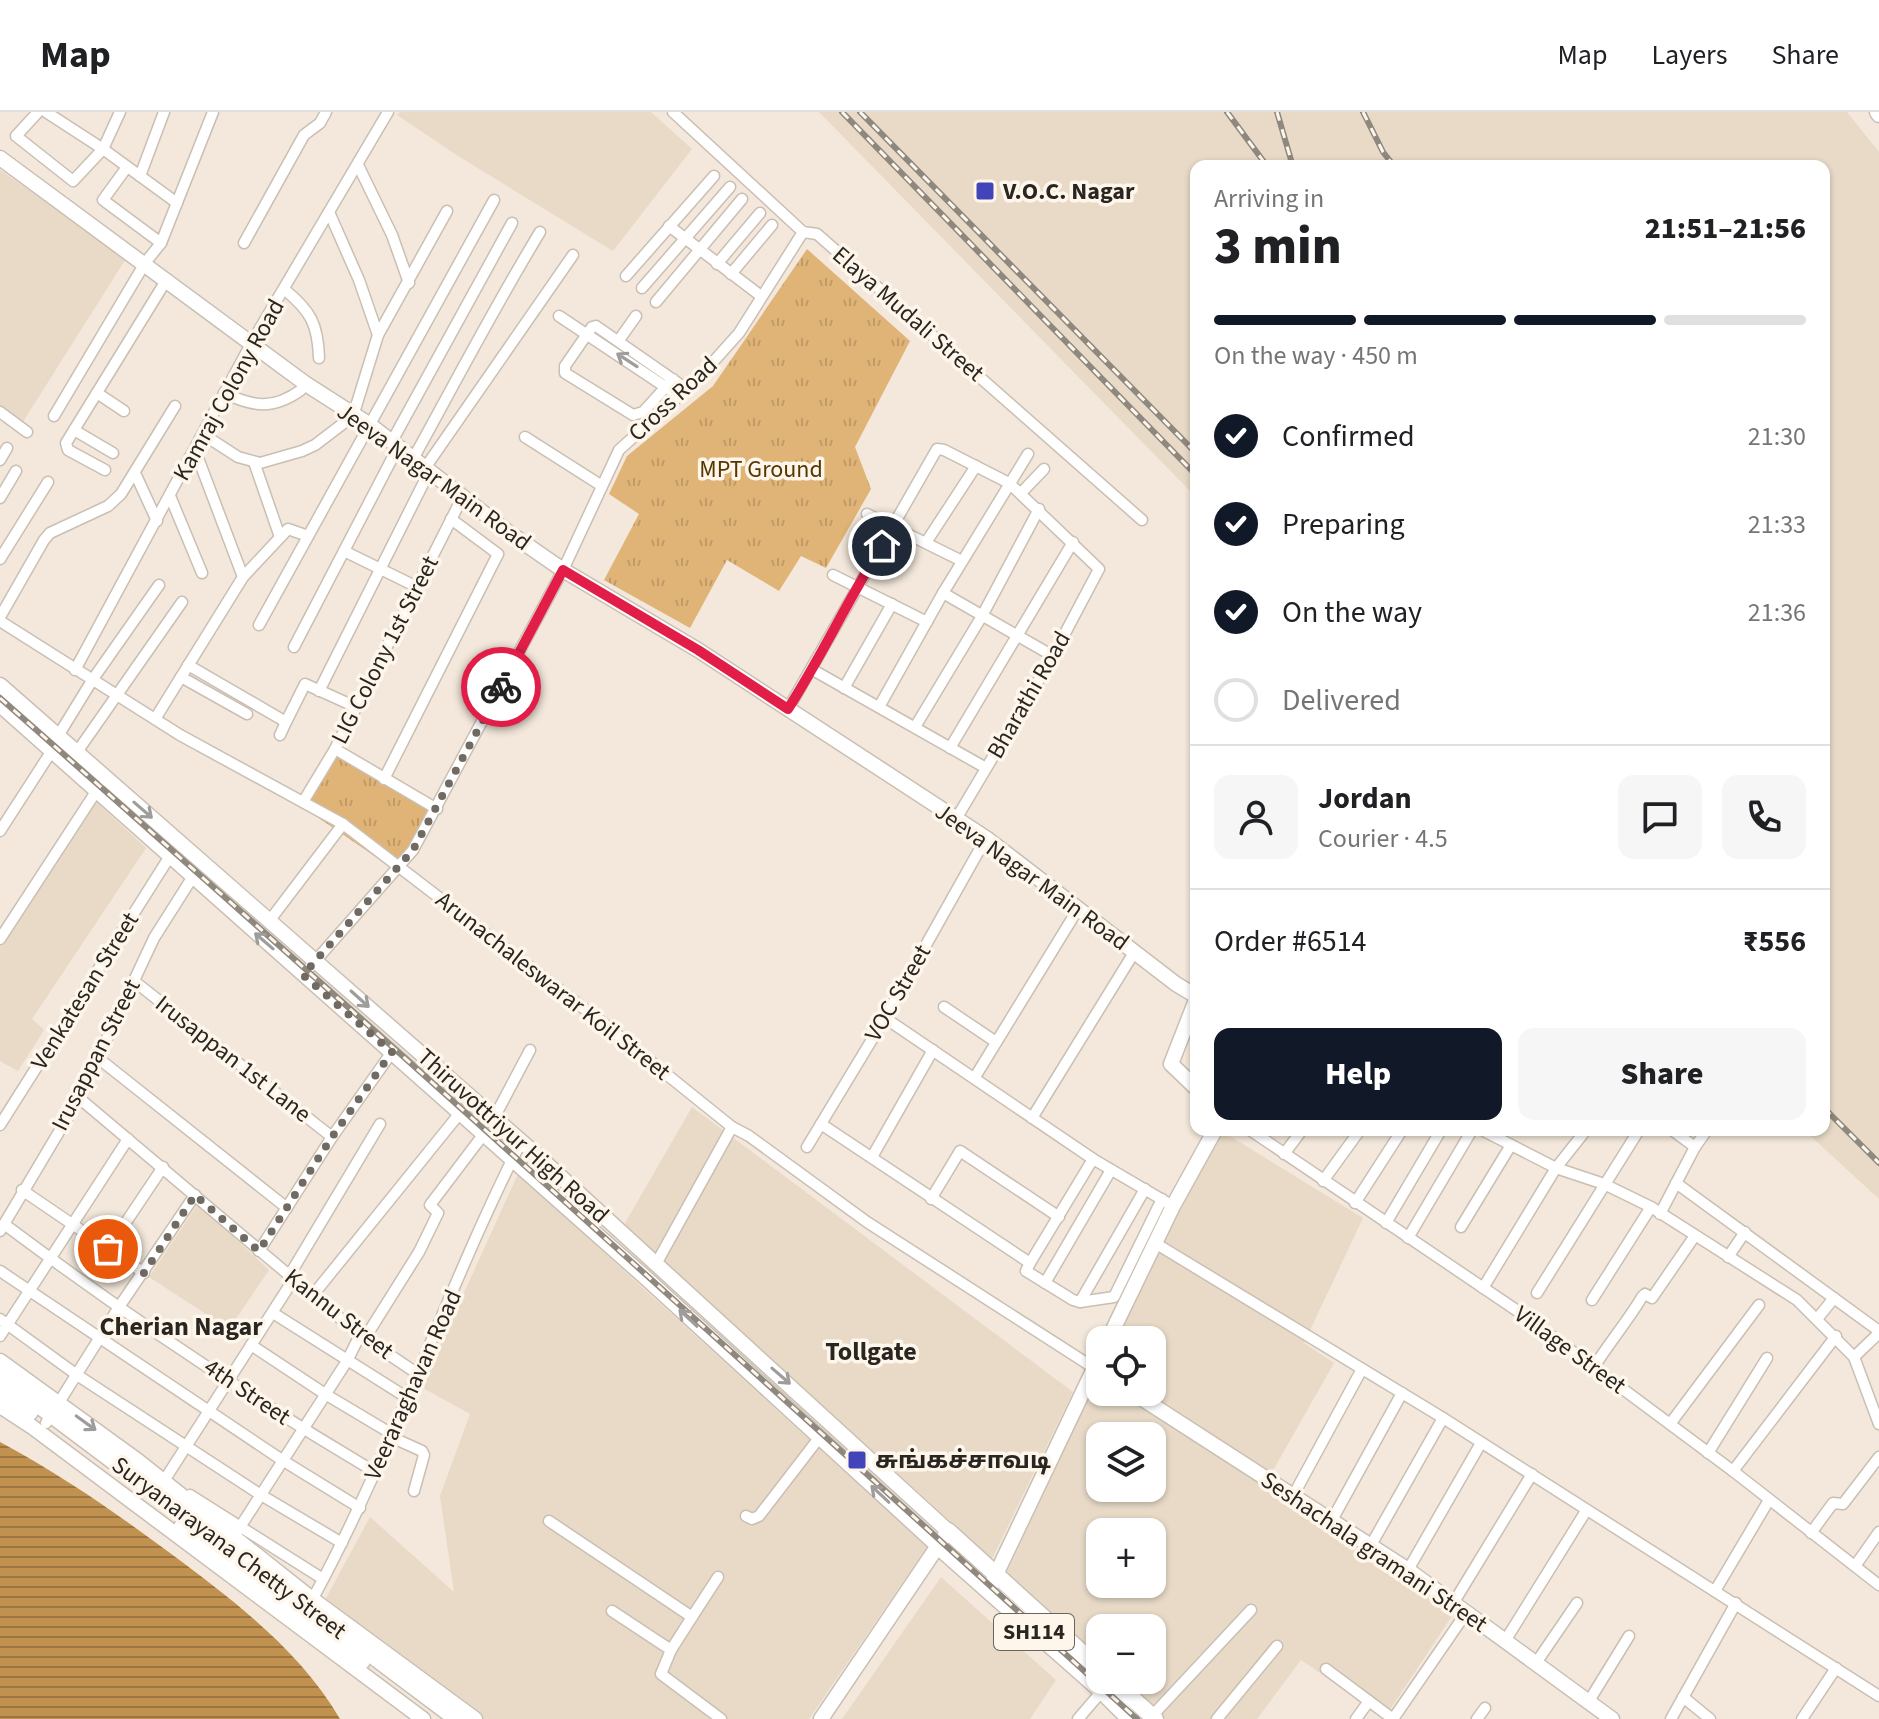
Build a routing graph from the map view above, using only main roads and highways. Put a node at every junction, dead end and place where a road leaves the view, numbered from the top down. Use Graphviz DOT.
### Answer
graph roads {
  1 [pos="0,1376"];
  2 [pos="0,1390"];
  3 [pos="52,1414"];
  4 [pos="948,1531"];
  5 [pos="938,1546"];
  6 [pos="1086,1656"];
  7 [pos="1086,1669"];
  8 [pos="1111,1694"];
  9 [pos="1120,1694"];
  10 [pos="1122,1716"];
  11 [pos="1154,1718"];
  12 [pos="441,1719"];
  13 [pos="457,1719"];
  1 -- 3 [label="main road, Suryanarayana Chetty Street"];
  2 -- 3 [label="main road, Suryanarayana Chetty Street"];
  3 -- 12 [label="main road, Suryanarayana Chetty Street"];
  3 -- 13 [label="main road, Suryanarayana Chetty Street, one-way"];
  4 -- 6 [label="main road, SH114"];
  5 -- 7 [label="main road, SH114"];
  8 -- 10 [label="main road, SH114"];
  9 -- 11 [label="main road, SH114"];
}
